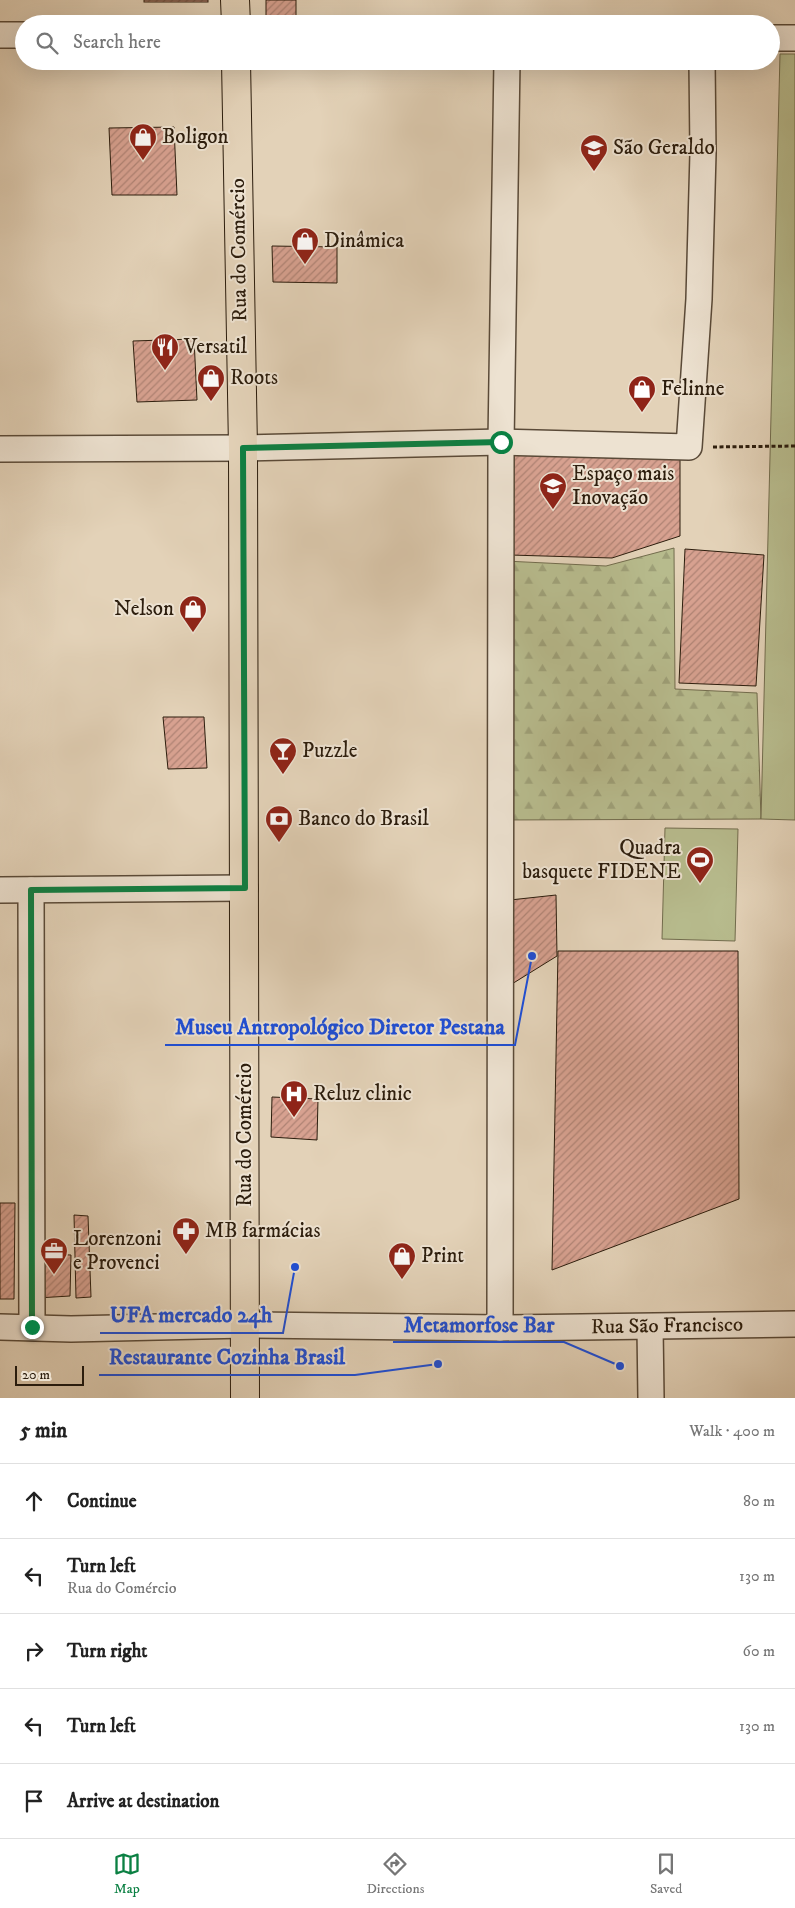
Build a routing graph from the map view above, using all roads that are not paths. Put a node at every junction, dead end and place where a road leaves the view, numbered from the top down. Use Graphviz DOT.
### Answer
graph roads {
  1 [pos="235,0"];
  2 [pos="236,15"];
  3 [pos="0,35"];
  4 [pos="15,35"];
  5 [pos="780,38"];
  6 [pos="795,38"];
  7 [pos="236,70"];
  8 [pos="506,70"];
  9 [pos="702,70"];
  10 [pos="501,442"];
  11 [pos="243,448"];
  12 [pos="0,449"];
  13 [pos="245,888"];
  14 [pos="0,890"];
  15 [pos="31,890"];
  16 [pos="795,1324"];
  17 [pos="245,1325"];
  18 [pos="0,1327"];
  19 [pos="32,1327"];
  20 [pos="650,1327"];
  21 [pos="500,1328"];
  22 [pos="245,1398"];
  23 [pos="650,1398"];
  1 -- 2 [label="main road"];
  3 -- 4 [label="street"];
  5 -- 6 [label="street"];
  7 -- 11 [label="main road, Rua do Comércio"];
  8 -- 10 [label="street"];
  9 -- 10 [label="street"];
  10 -- 11 [label="street"];
  10 -- 21 [label="street"];
  11 -- 12 [label="street"];
  11 -- 13 [label="main road, Rua do Comércio"];
  13 -- 15 [label="street"];
  13 -- 17 [label="main road, Rua do Comércio"];
  14 -- 15 [label="street"];
  15 -- 19 [label="street"];
  16 -- 20 [label="street, Rua São Francisco"];
  17 -- 19 [label="street, Rua São Francisco"];
  17 -- 21 [label="street, Rua São Francisco"];
  17 -- 22 [label="main road, Rua do Comércio"];
  18 -- 19 [label="street, Rua São Francisco"];
  20 -- 21 [label="street, Rua São Francisco"];
  20 -- 23 [label="street"];
}
